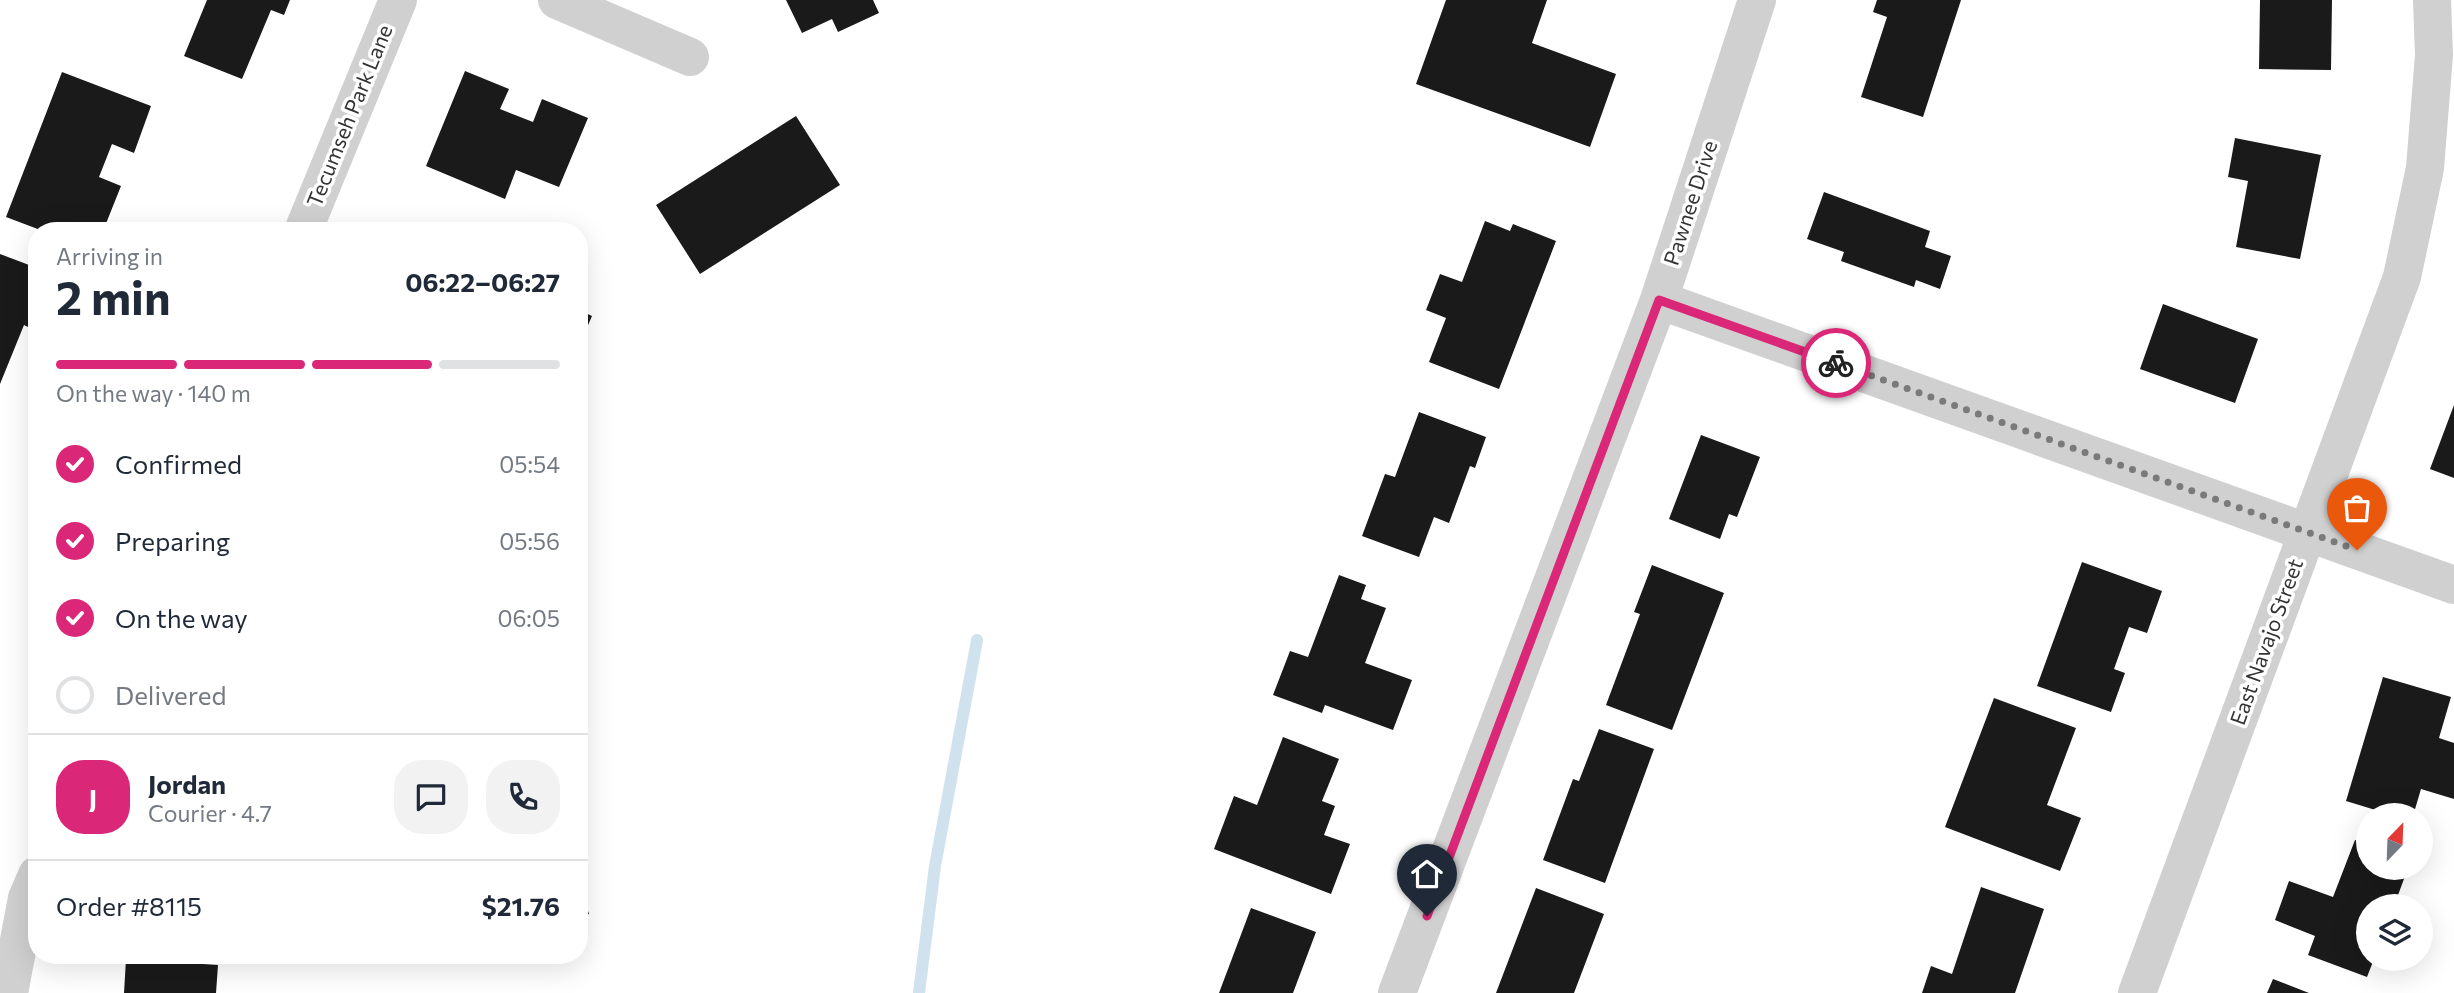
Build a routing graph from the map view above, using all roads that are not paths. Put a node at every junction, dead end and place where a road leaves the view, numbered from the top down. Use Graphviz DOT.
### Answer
graph roads {
  1 [pos="397,0"];
  2 [pos="557,0"];
  3 [pos="1757,0"];
  4 [pos="2432,0"];
  5 [pos="690,57"];
  6 [pos="307,222"];
  7 [pos="1659,300"];
  8 [pos="2308,533"];
  9 [pos="2454,585"];
  10 [pos="28,896"];
  11 [pos="9,993"];
  12 [pos="1398,993"];
  13 [pos="2137,993"];
  1 -- 6 [label="street, Tecumseh Park Lane"];
  2 -- 5 [label="street"];
  3 -- 7 [label="street, Pawnee Drive"];
  4 -- 8 [label="street, East Navajo Street"];
  7 -- 8 [label="street"];
  7 -- 12 [label="street, Pawnee Drive"];
  8 -- 9 [label="street"];
  8 -- 13 [label="street, East Navajo Street"];
  10 -- 11 [label="street"];
}
